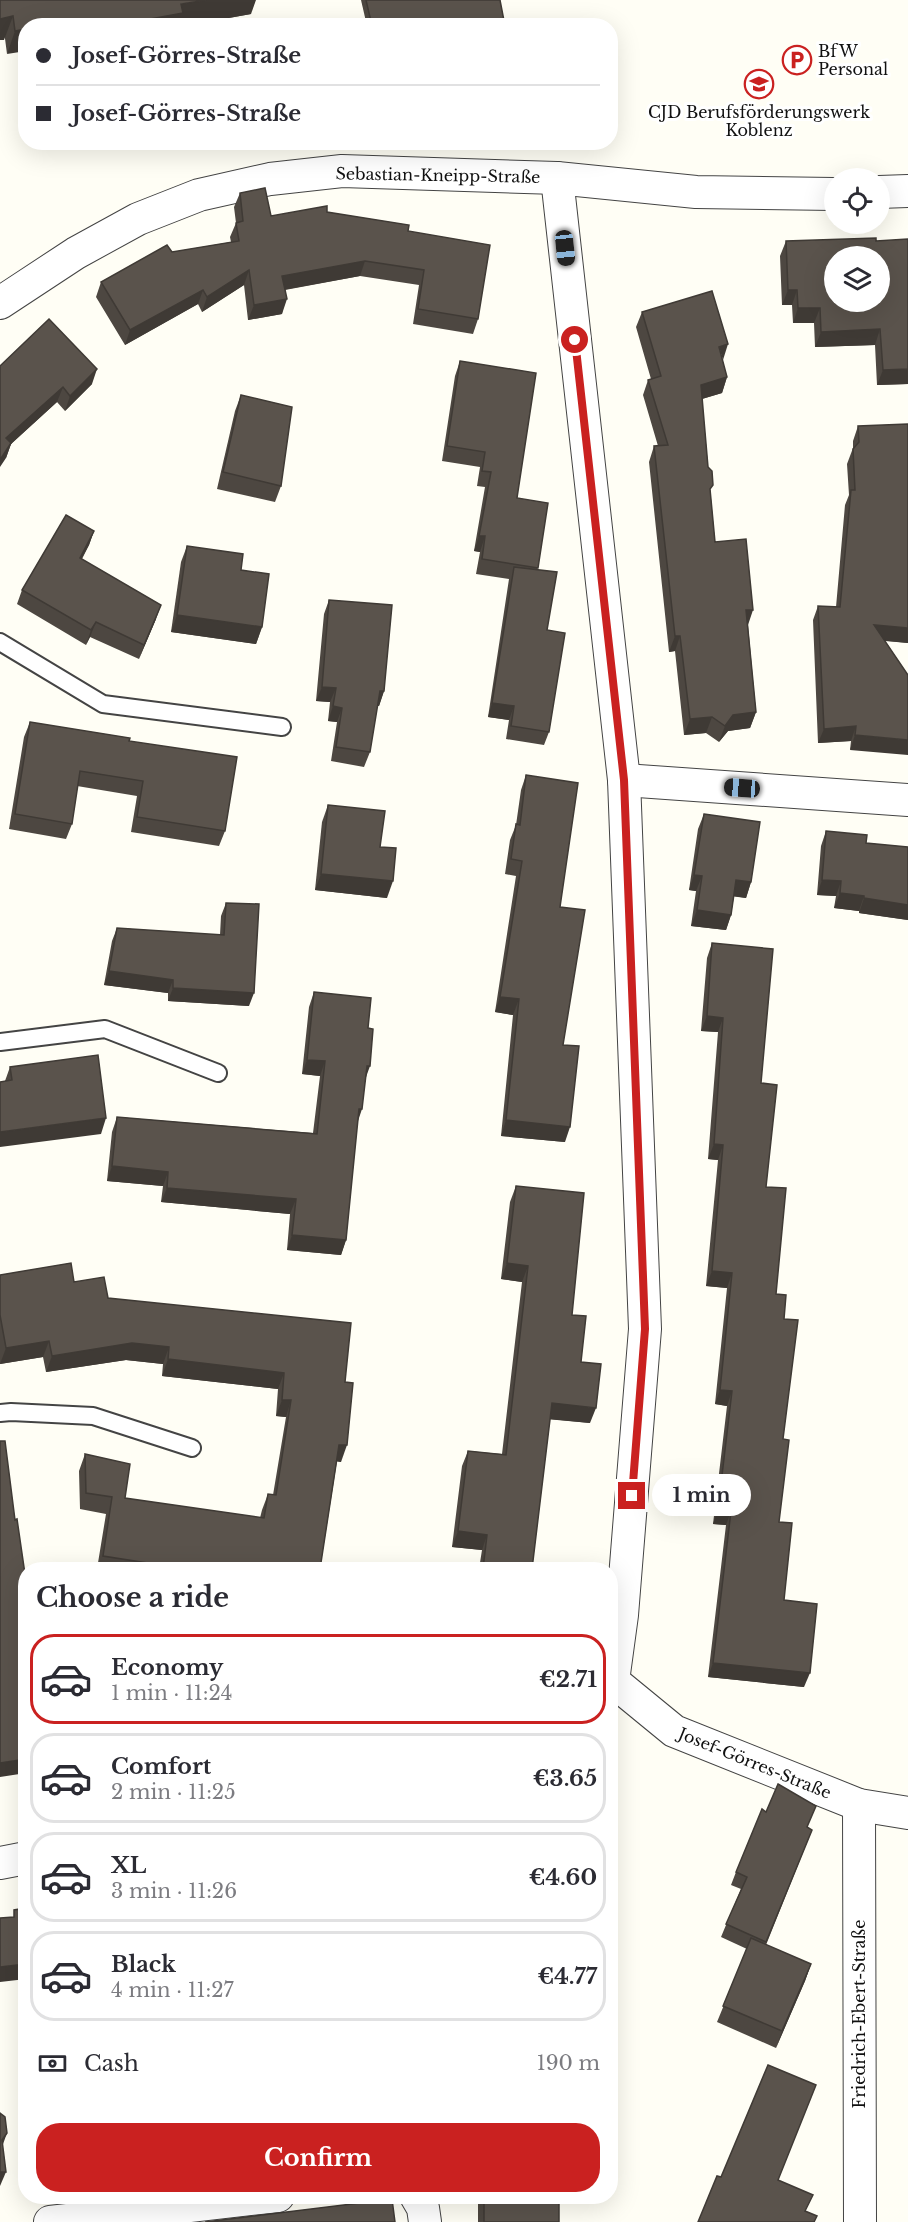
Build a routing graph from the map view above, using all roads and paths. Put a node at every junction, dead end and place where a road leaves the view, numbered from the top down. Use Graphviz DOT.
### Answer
graph roads {
  1 [pos="557,178"];
  2 [pos="908,191"];
  3 [pos="890,192"];
  4 [pos="824,194"];
  5 [pos="0,303"];
  6 [pos="0,642"];
  7 [pos="282,727"];
  8 [pos="624,780"];
  9 [pos="908,800"];
  10 [pos="0,1042"];
  11 [pos="218,1073"];
  12 [pos="0,1413"];
  13 [pos="192,1448"];
  14 [pos="618,1642"];
  15 [pos="618,1687"];
  16 [pos="859,1805"];
  17 [pos="908,1813"];
  18 [pos="18,1860"];
  19 [pos="0,1863"];
  20 [pos="208,2204"];
  21 [pos="421,2204"];
  22 [pos="50,2222"];
  23 [pos="425,2222"];
  24 [pos="860,2222"];
  1 -- 4 [label="street, Sebastian-Kneipp-Straße"];
  1 -- 5 [label="street, Sebastian-Kneipp-Straße"];
  1 -- 8 [label="street, Josef-Görres-Straße"];
  2 -- 3 [label="street"];
  6 -- 7 [label="lane"];
  8 -- 9 [label="street"];
  8 -- 14 [label="street, Josef-Görres-Straße"];
  10 -- 11 [label="lane"];
  12 -- 13 [label="lane"];
  15 -- 16 [label="street, Josef-Görres-Straße"];
  16 -- 17 [label="street, Josef-Görres-Straße"];
  16 -- 24 [label="street, Friedrich-Ebert-Straße"];
  18 -- 19 [label="street"];
  20 -- 22 [label="street"];
  21 -- 23 [label="street"];
}
